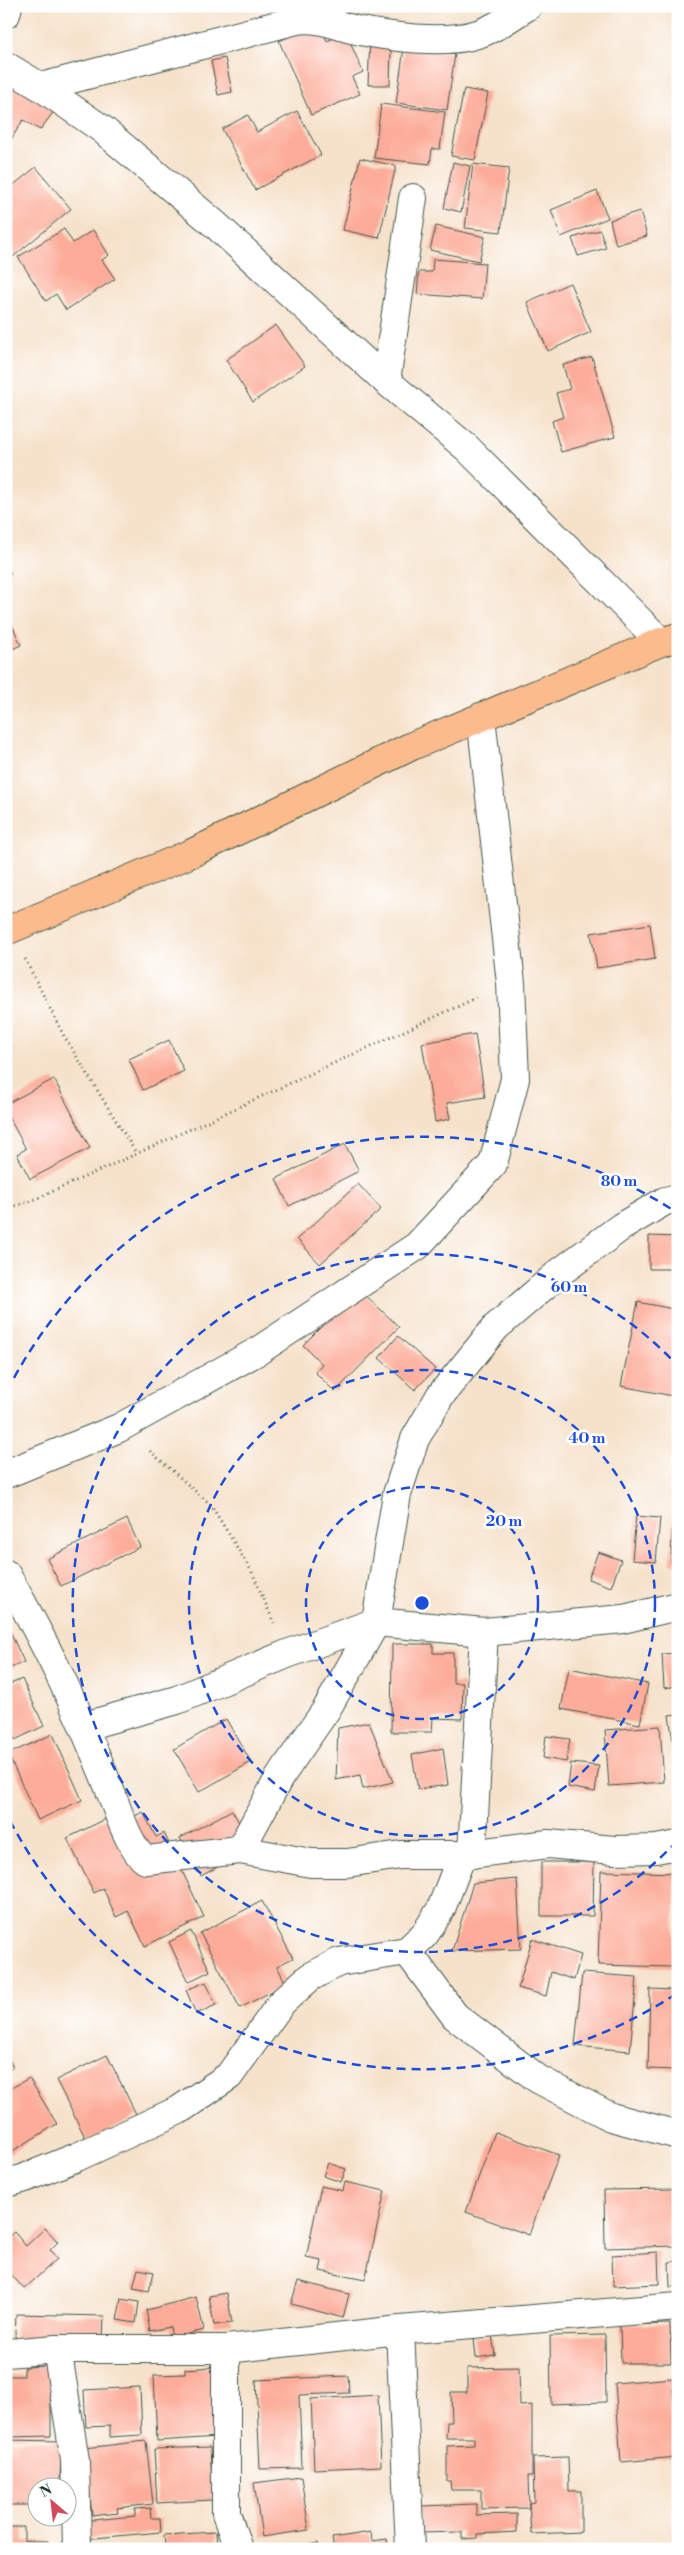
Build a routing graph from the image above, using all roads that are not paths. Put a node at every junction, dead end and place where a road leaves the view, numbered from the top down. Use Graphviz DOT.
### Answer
graph roads {
  1 [pos="8,6"];
  2 [pos="528,6"];
  3 [pos="6,14"];
  4 [pos="6,66"];
  5 [pos="41,87"];
  6 [pos="413,198"];
  7 [pos="386,381"];
  8 [pos="669,639"];
  9 [pos="481,717"];
  10 [pos="8,930"];
  11 [pos="678,1198"];
  12 [pos="6,1474"];
  13 [pos="6,1574"];
  14 [pos="678,1606"];
  15 [pos="376,1622"];
  16 [pos="484,1632"];
  17 [pos="85,1726"];
  18 [pos="678,1845"];
  19 [pos="240,1850"];
  20 [pos="467,1854"];
  21 [pos="407,1952"];
  22 [pos="678,2135"];
  23 [pos="6,2183"];
  24 [pos="678,2307"];
  25 [pos="400,2330"];
  26 [pos="57,2349"];
  27 [pos="226,2349"];
  28 [pos="6,2353"];
  29 [pos="77,2549"];
  30 [pos="238,2549"];
  31 [pos="410,2549"];
  1 -- 3 [label="street"];
  2 -- 5 [label="street"];
  4 -- 5 [label="street"];
  5 -- 7 [label="street"];
  6 -- 7 [label="street"];
  7 -- 8 [label="street"];
  8 -- 9 [label="main road"];
  9 -- 10 [label="main road"];
  9 -- 12 [label="street"];
  11 -- 15 [label="street"];
  13 -- 17 [label="street"];
  14 -- 16 [label="street"];
  15 -- 16 [label="street"];
  15 -- 17 [label="street"];
  15 -- 19 [label="street"];
  16 -- 20 [label="street"];
  17 -- 19 [label="street"];
  18 -- 20 [label="street"];
  19 -- 20 [label="street"];
  20 -- 21 [label="street"];
  21 -- 22 [label="street"];
  21 -- 23 [label="street"];
  24 -- 25 [label="street"];
  25 -- 27 [label="street"];
  25 -- 31 [label="street"];
  26 -- 27 [label="street"];
  26 -- 28 [label="street"];
  26 -- 29 [label="street"];
  27 -- 30 [label="street"];
}
